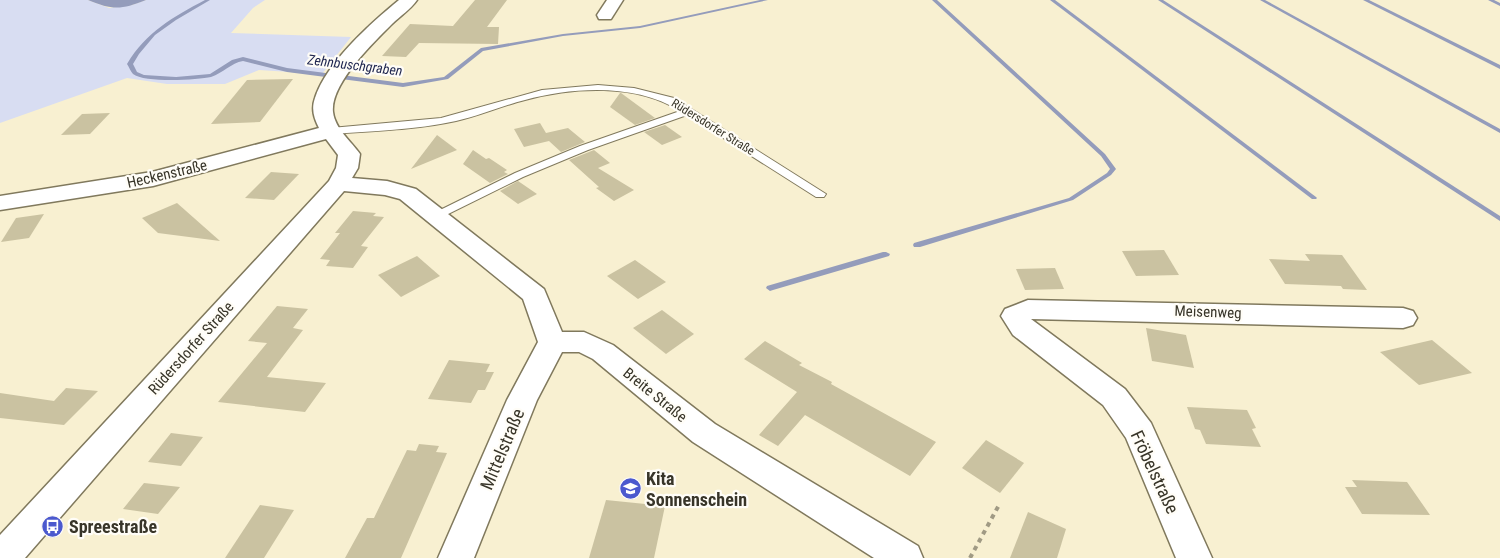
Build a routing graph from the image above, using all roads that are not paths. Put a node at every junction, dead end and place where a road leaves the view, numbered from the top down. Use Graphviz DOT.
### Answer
graph roads {
  1 [pos="409,0"];
  2 [pos="615,0"];
  3 [pos="605,14"];
  4 [pos="689,111"];
  5 [pos="331,131"];
  6 [pos="338,184"];
  7 [pos="820,194"];
  8 [pos="0,203"];
  9 [pos="436,215"];
  10 [pos="1015,316"];
  11 [pos="1403,318"];
  12 [pos="552,342"];
  13 [pos="2,558"];
  14 [pos="456,558"];
  15 [pos="905,558"];
  16 [pos="1194,558"];
  1 -- 5 [label="street, Rüdersdorfer Straße"];
  2 -- 3 [label="street"];
  4 -- 5 [label="lane, Rüdersdorfer Straße"];
  4 -- 7 [label="lane, Rüdersdorfer Straße"];
  4 -- 9 [label="lane"];
  5 -- 6 [label="street, Rüdersdorfer Straße"];
  5 -- 8 [label="street, Heckenstraße"];
  6 -- 9 [label="street"];
  6 -- 13 [label="street, Rüdersdorfer Straße"];
  9 -- 12 [label="street"];
  10 -- 11 [label="street, Meisenweg"];
  10 -- 16 [label="street, Fröbelstraße"];
  12 -- 14 [label="street, Mittelstraße"];
  12 -- 15 [label="street, Breite Straße"];
}
